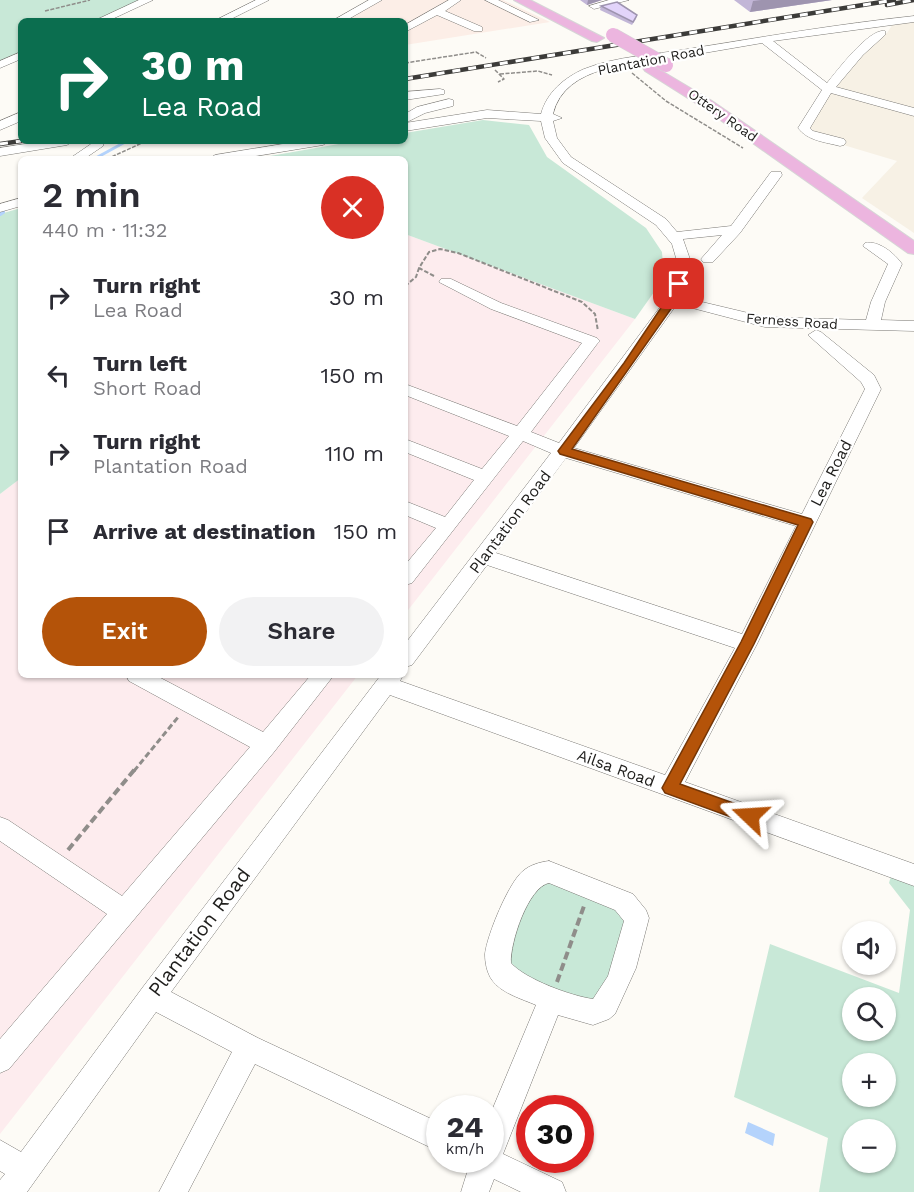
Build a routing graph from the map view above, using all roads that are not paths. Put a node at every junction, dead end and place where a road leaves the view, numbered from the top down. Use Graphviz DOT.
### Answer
graph roads {
  1 [pos="148,0"];
  2 [pos="264,0"];
  3 [pos="377,0"];
  4 [pos="456,0"];
  5 [pos="490,0"];
  6 [pos="520,0"];
  7 [pos="539,0"];
  8 [pos="624,0"];
  9 [pos="594,6"];
  10 [pos="437,11"];
  11 [pos="116,14"];
  12 [pos="106,18"];
  13 [pos="127,18"];
  14 [pos="225,18"];
  15 [pos="343,18"];
  16 [pos="914,19"];
  17 [pos="534,20"];
  18 [pos="408,27"];
  19 [pos="478,29"];
  20 [pos="881,33"];
  21 [pos="766,42"];
  22 [pos="18,56"];
  23 [pos="0,65"];
  24 [pos="658,67"];
  25 [pos="803,72"];
  26 [pos="844,72"];
  27 [pos="829,89"];
  28 [pos="440,92"];
  29 [pos="408,95"];
  30 [pos="449,102"];
  31 [pos="421,110"];
  32 [pos="914,112"];
  33 [pos="519,115"];
  34 [pos="18,117"];
  35 [pos="408,117"];
  36 [pos="551,117"];
  37 [pos="0,126"];
  38 [pos="408,126"];
  39 [pos="18,130"];
  40 [pos="0,131"];
  41 [pos="548,132"];
  42 [pos="840,142"];
  43 [pos="49,144"];
  44 [pos="98,144"];
  45 [pos="221,144"];
  46 [pos="264,144"];
  47 [pos="305,144"];
  48 [pos="0,152"];
  49 [pos="80,156"];
  50 [pos="233,156"];
  51 [pos="581,168"];
  52 [pos="776,175"];
  53 [pos="18,203"];
  54 [pos="0,208"];
  55 [pos="735,230"];
  56 [pos="914,233"];
  57 [pos="675,236"];
  58 [pos="870,246"];
  59 [pos="914,249"];
  60 [pos="708,259"];
  61 [pos="686,268"];
  62 [pos="446,282"];
  63 [pos="673,299"];
  64 [pos="716,311"];
  65 [pos="872,325"];
  66 [pos="914,326"];
  67 [pos="816,335"];
  68 [pos="408,390"];
  69 [pos="520,434"];
  70 [pos="408,446"];
  71 [pos="564,451"];
  72 [pos="484,477"];
  73 [pos="408,509"];
  74 [pos="806,522"];
  75 [pos="448,526"];
  76 [pos="483,556"];
  77 [pos="408,574"];
  78 [pos="747,644"];
  79 [pos="408,656"];
  80 [pos="141,678"];
  81 [pos="322,678"];
  82 [pos="390,680"];
  83 [pos="266,745"];
  84 [pos="670,788"];
  85 [pos="0,828"];
  86 [pos="914,875"];
  87 [pos="125,912"];
  88 [pos="152,996"];
  89 [pos="552,998"];
  90 [pos="5,1044"];
  91 [pos="249,1047"];
  92 [pos="504,1116"];
  93 [pos="426,1131"];
  94 [pos="0,1154"];
  95 [pos="504,1169"];
  96 [pos="482,1173"];
  97 [pos="17,1182"];
  98 [pos="173,1192"];
  99 [pos="475,1192"];
  100 [pos="552,1192"];
  1 -- 11 [label="street"];
  2 -- 14 [label="street"];
  3 -- 15 [label="street"];
  4 -- 10 [label="street"];
  5 -- 17 [label="street"];
  6 -- 24 [label="main road, Ottery Road"];
  7 -- 24 [label="main road, Ottery Road, bridge"];
  8 -- 9 [label="street"];
  10 -- 18 [label="street"];
  10 -- 19 [label="street"];
  11 -- 12 [label="street"];
  11 -- 13 [label="street"];
  16 -- 21 [label="street, Plantation Road"];
  20 -- 26 [label="street"];
  21 -- 25 [label="street"];
  21 -- 36 [label="street, Plantation Road"];
  22 -- 23 [label="street"];
  24 -- 56 [label="main road, Ottery Road"];
  24 -- 59 [label="main road, Ottery Road"];
  25 -- 26 [label="street"];
  25 -- 27 [label="street"];
  26 -- 27 [label="street"];
  27 -- 32 [label="street"];
  27 -- 42 [label="street"];
  28 -- 29 [label="street"];
  29 -- 31 [label="street"];
  30 -- 31 [label="street"];
  31 -- 35 [label="street"];
  33 -- 36 [label="street"];
  33 -- 38 [label="street"];
  33 -- 41 [label="street"];
  34 -- 37 [label="street"];
  36 -- 41 [label="street, Plantation Road"];
  36 -- 51 [label="street"];
  39 -- 40 [label="street"];
  41 -- 51 [label="street"];
  43 -- 48 [label="street"];
  44 -- 49 [label="street"];
  45 -- 46 [label="street"];
  47 -- 50 [label="street"];
  51 -- 57 [label="street"];
  52 -- 55 [label="street"];
  53 -- 54 [label="street"];
  55 -- 57 [label="street"];
  55 -- 60 [label="street"];
  57 -- 61 [label="street"];
  58 -- 65 [label="street"];
  61 -- 63 [label="street, Plantation Road"];
  61 -- 64 [label="street"];
  62 -- 69 [label="street"];
  63 -- 64 [label="street, Ferness Road"];
  63 -- 71 [label="street, Plantation Road"];
  64 -- 65 [label="street, Ferness Road"];
  65 -- 66 [label="street, Ferness Road"];
  67 -- 74 [label="street, Lea Road"];
  68 -- 69 [label="street"];
  69 -- 71 [label="street"];
  69 -- 72 [label="street"];
  70 -- 72 [label="street"];
  71 -- 74 [label="street"];
  71 -- 76 [label="street, Plantation Road"];
  72 -- 75 [label="street"];
  73 -- 75 [label="street"];
  74 -- 78 [label="street, Lea Road"];
  75 -- 77 [label="street"];
  76 -- 78 [label="street"];
  76 -- 79 [label="street, Plantation Road"];
  78 -- 84 [label="street, Lea Road"];
  80 -- 83 [label="street"];
  81 -- 83 [label="street"];
  82 -- 84 [label="street, Ailsa Road"];
  82 -- 88 [label="street, Plantation Road"];
  83 -- 87 [label="street"];
  84 -- 86 [label="street, Ailsa Road"];
  85 -- 87 [label="street"];
  87 -- 90 [label="street"];
  88 -- 91 [label="street"];
  88 -- 97 [label="street, Plantation Road"];
  89 -- 89 [label="street"];
  89 -- 92 [label="street"];
  91 -- 93 [label="street"];
  91 -- 98 [label="street"];
  94 -- 97 [label="street"];
  95 -- 100 [label="street"];
  96 -- 99 [label="street"];
}
